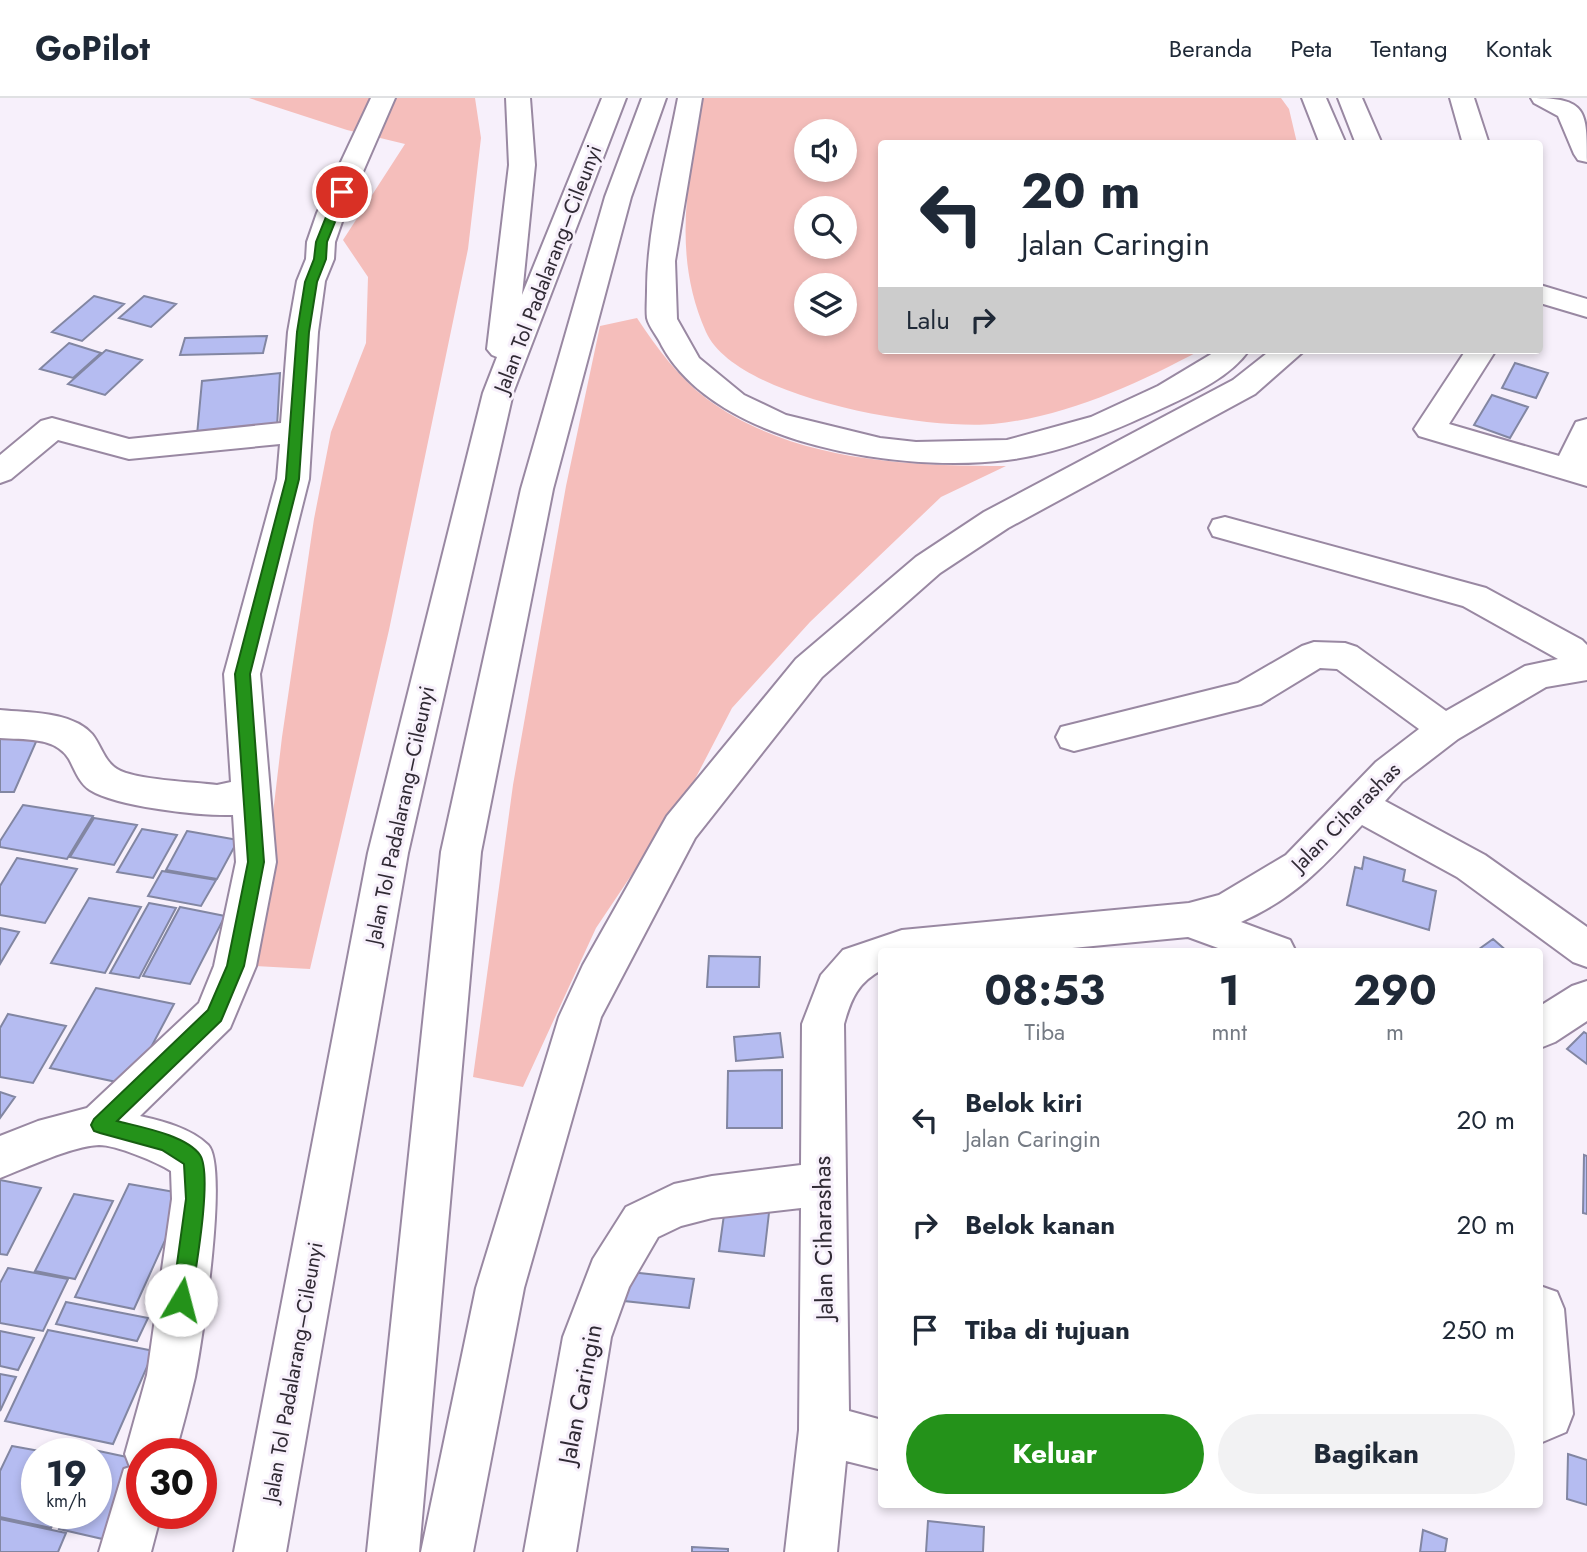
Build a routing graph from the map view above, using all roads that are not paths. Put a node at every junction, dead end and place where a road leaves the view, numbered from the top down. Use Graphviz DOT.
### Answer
graph roads {
  1 [pos="383,98"];
  2 [pos="518,98"];
  3 [pos="614,98"];
  4 [pos="654,98"];
  5 [pos="690,98"];
  6 [pos="1314,98"];
  7 [pos="1350,98"];
  8 [pos="1462,98"];
  9 [pos="1543,98"];
  10 [pos="1578,117"];
  11 [pos="1331,140"];
  12 [pos="1367,140"];
  13 [pos="1475,140"];
  14 [pos="1586,152"];
  15 [pos="1543,295"];
  16 [pos="1587,308"];
  17 [pos="1230,354"];
  18 [pos="1285,354"];
  19 [pos="1478,354"];
  20 [pos="498,393"];
  21 [pos="1587,429"];
  22 [pos="296,432"];
  23 [pos="0,472"];
  24 [pos="1578,473"];
  25 [pos="1225,528"];
  26 [pos="1586,667"];
  27 [pos="0,724"];
  28 [pos="1445,729"];
  29 [pos="1074,737"];
  30 [pos="250,789"];
  31 [pos="1357,804"];
  32 [pos="1189,920"];
  33 [pos="898,948"];
  34 [pos="1265,948"];
  35 [pos="1587,950"];
  36 [pos="878,953"];
  37 [pos="1587,999"];
  38 [pos="1543,1027"];
  39 [pos="100,1125"];
  40 [pos="0,1157"];
  41 [pos="821,1184"];
  42 [pos="1543,1337"];
  43 [pos="1543,1416"];
  44 [pos="824,1430"];
  45 [pos="154,1438"];
  46 [pos="878,1444"];
  47 [pos="131,1529"];
  48 [pos="125,1552"];
  49 [pos="260,1552"];
  50 [pos="393,1552"];
  51 [pos="447,1552"];
  52 [pos="550,1552"];
  53 [pos="811,1552"];
  1 -- 22 [label="main road"];
  2 -- 20 [label="main road"];
  3 -- 20 [label="main road, Jalan Tol Padalarang–Cileunyi"];
  4 -- 50 [label="main road, Jalan Tol Padalarang–Cileunyi"];
  5 -- 17 [label="main road"];
  6 -- 11 [label="main road"];
  7 -- 12 [label="main road"];
  8 -- 13 [label="main road"];
  9 -- 10 [label="main road"];
  10 -- 14 [label="main road"];
  15 -- 16 [label="main road"];
  18 -- 51 [label="main road"];
  19 -- 24 [label="main road"];
  20 -- 49 [label="main road, Jalan Tol Padalarang–Cileunyi"];
  21 -- 24 [label="main road"];
  22 -- 23 [label="main road"];
  22 -- 30 [label="main road"];
  25 -- 26 [label="main road"];
  26 -- 28 [label="main road, Jalan Ciharashas"];
  27 -- 30 [label="main road"];
  28 -- 29 [label="main road"];
  28 -- 31 [label="main road, Jalan Ciharashas"];
  30 -- 39 [label="main road"];
  31 -- 32 [label="main road, Jalan Ciharashas"];
  31 -- 35 [label="main road"];
  32 -- 33 [label="main road, Jalan Ciharashas"];
  32 -- 34 [label="main road"];
  36 -- 41 [label="main road, Jalan Ciharashas"];
  37 -- 38 [label="main road"];
  39 -- 40 [label="main road"];
  39 -- 45 [label="main road"];
  41 -- 44 [label="main road, Jalan Ciharashas"];
  41 -- 52 [label="main road, Jalan Caringin"];
  42 -- 43 [label="main road"];
  44 -- 46 [label="main road"];
  44 -- 53 [label="main road, Jalan Ciharashas"];
  47 -- 48 [label="main road"];
}
